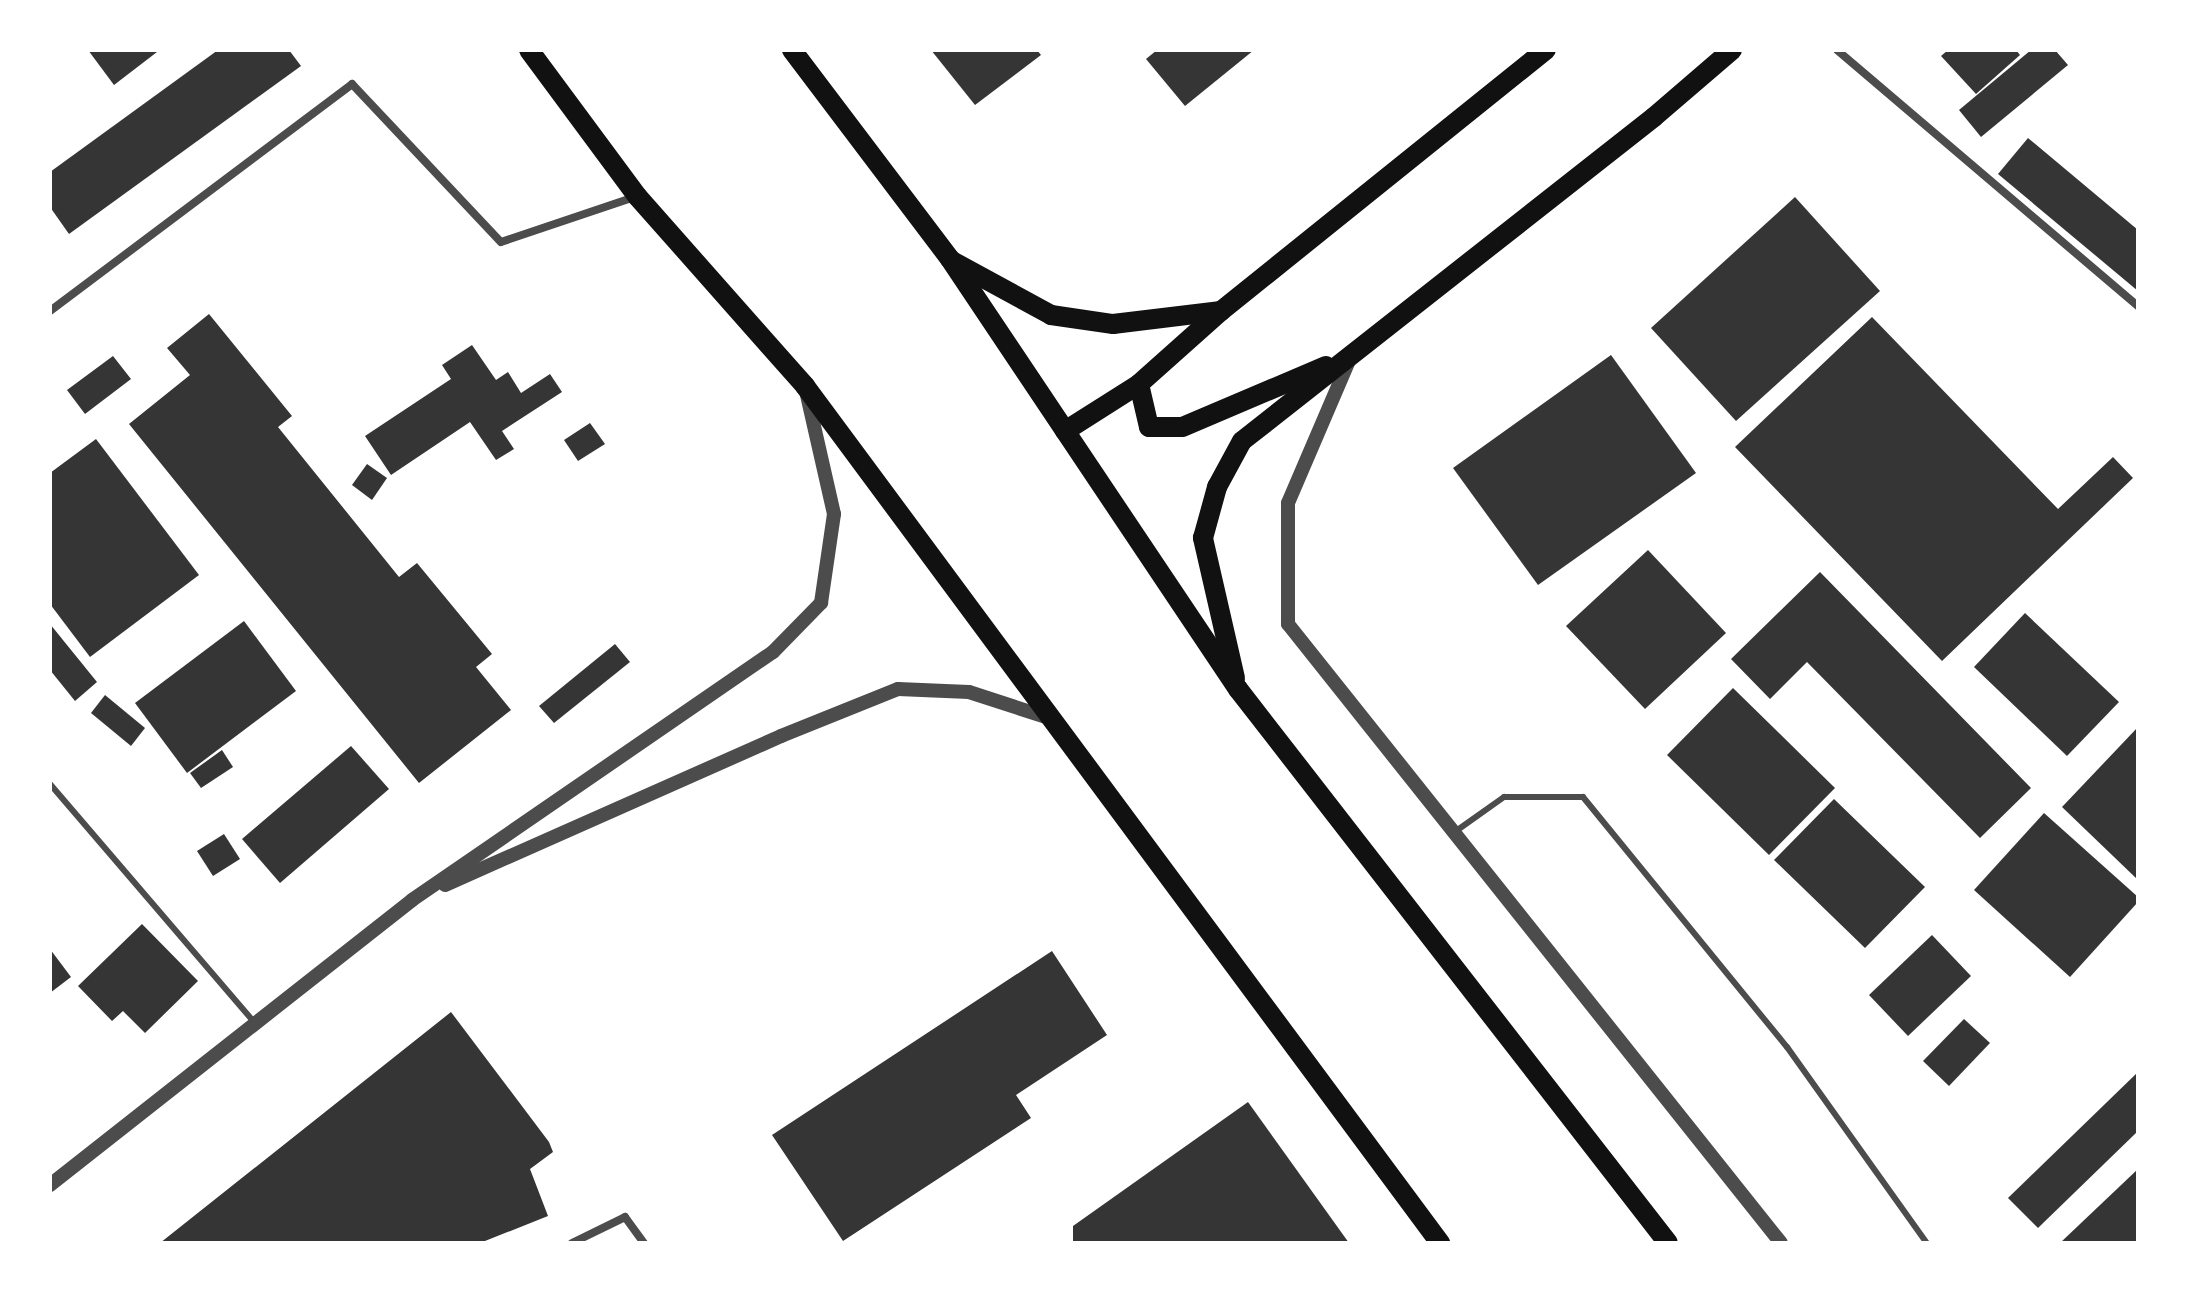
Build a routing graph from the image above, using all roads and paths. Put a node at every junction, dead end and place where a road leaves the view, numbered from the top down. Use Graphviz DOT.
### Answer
graph roads {
  1 [pos="529,50"];
  2 [pos="792,50"];
  3 [pos="1546,50"];
  4 [pos="1732,50"];
  5 [pos="1837,50"];
  6 [pos="637,196"];
  7 [pos="950,259"];
  8 [pos="2138,306"];
  9 [pos="50,311"];
  10 [pos="1221,311"];
  11 [pos="1352,355"];
  12 [pos="1139,384"];
  13 [pos="805,386"];
  14 [pos="1065,431"];
  15 [pos="1238,689"];
  16 [pos="1055,720"];
  17 [pos="50,784"];
  18 [pos="1453,834"];
  19 [pos="412,900"];
  20 [pos="255,1023"];
  21 [pos="1547,1088"];
  22 [pos="50,1185"];
  23 [pos="572,1243"];
  24 [pos="644,1243"];
  25 [pos="1442,1243"];
  26 [pos="1656,1243"];
  27 [pos="1668,1243"];
  28 [pos="1781,1243"];
  29 [pos="1927,1243"];
  1 -- 6 [label="main road"];
  2 -- 7 [label="main road"];
  3 -- 10 [label="main road"];
  4 -- 11 [label="main road"];
  5 -- 8 [label="street"];
  6 -- 9 [label="street"];
  6 -- 13 [label="main road"];
  7 -- 10 [label="main road"];
  7 -- 14 [label="main road"];
  10 -- 12 [label="main road"];
  11 -- 12 [label="main road"];
  11 -- 15 [label="main road"];
  11 -- 18 [label="street"];
  12 -- 14 [label="main road"];
  13 -- 16 [label="main road"];
  13 -- 19 [label="street"];
  14 -- 15 [label="main road"];
  15 -- 21 [label="main road"];
  16 -- 19 [label="street"];
  16 -- 25 [label="main road"];
  17 -- 20 [label="lane"];
  18 -- 28 [label="street"];
  18 -- 29 [label="lane"];
  19 -- 20 [label="street"];
  20 -- 22 [label="street"];
  21 -- 26 [label="main road"];
  21 -- 27 [label="main road"];
  23 -- 24 [label="street"];
}
